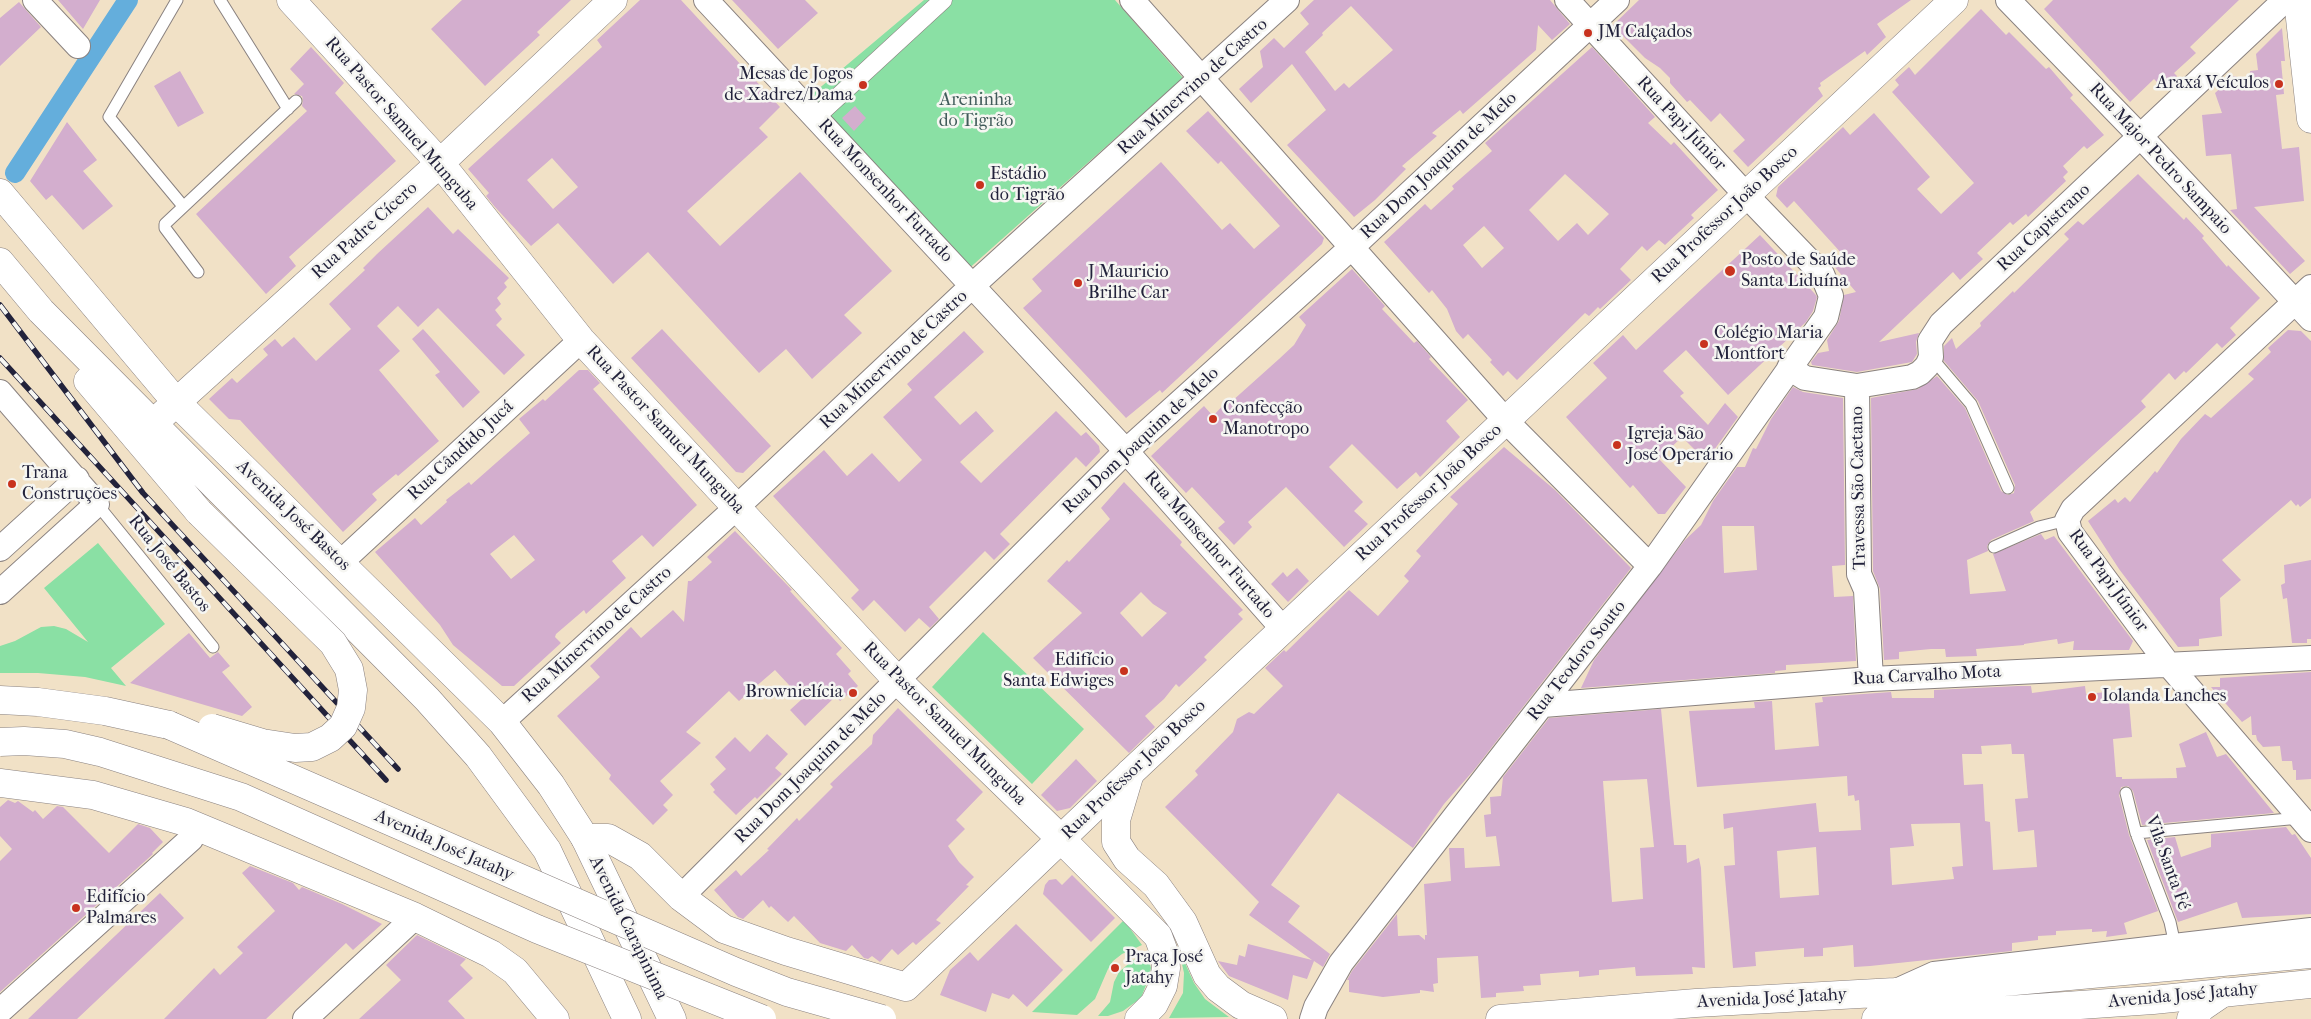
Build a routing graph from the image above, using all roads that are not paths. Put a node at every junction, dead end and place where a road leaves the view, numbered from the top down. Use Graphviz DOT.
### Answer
graph roads {
  1 [pos="35,0"];
  2 [pos="177,0"];
  3 [pos="220,0"];
  4 [pos="291,0"];
  5 [pos="612,0"];
  6 [pos="706,0"];
  7 [pos="943,0"];
  8 [pos="1132,0"];
  9 [pos="1288,0"];
  10 [pos="1567,0"];
  11 [pos="1617,0"];
  12 [pos="1954,0"];
  13 [pos="2008,0"];
  14 [pos="2285,0"];
  15 [pos="2298,0"];
  16 [pos="1590,24"];
  17 [pos="78,46"];
  18 [pos="1203,78"];
  19 [pos="296,101"];
  20 [pos="288,109"];
  21 [pos="816,116"];
  22 [pos="2311,119"];
  23 [pos="2141,137"];
  24 [pos="440,163"];
  25 [pos="0,193"];
  26 [pos="1746,195"];
  27 [pos="183,206"];
  28 [pos="1352,247"];
  29 [pos="0,262"];
  30 [pos="198,272"];
  31 [pos="973,285"];
  32 [pos="1831,296"];
  33 [pos="2306,303"];
  34 [pos="581,340"];
  35 [pos="1931,356"];
  36 [pos="1789,368"];
  37 [pos="1856,386"];
  38 [pos="0,392"];
  39 [pos="177,402"];
  40 [pos="1506,421"];
  41 [pos="145,431"];
  42 [pos="1126,452"];
  43 [pos="77,479"];
  44 [pos="2008,488"];
  45 [pos="97,504"];
  46 [pos="736,508"];
  47 [pos="2067,520"];
  48 [pos="1994,547"];
  49 [pos="0,549"];
  50 [pos="341,562"];
  51 [pos="1650,566"];
  52 [pos="0,592"];
  53 [pos="1283,629"];
  54 [pos="213,647"];
  55 [pos="2311,658"];
  56 [pos="2168,664"];
  57 [pos="1871,679"];
  58 [pos="898,681"];
  59 [pos="0,700"];
  60 [pos="1543,705"];
  61 [pos="502,722"];
  62 [pos="168,725"];
  63 [pos="0,742"];
  64 [pos="1130,773"];
  65 [pos="0,782"];
  66 [pos="2126,793"];
  67 [pos="2306,824"];
  68 [pos="2136,833"];
  69 [pos="191,838"];
  70 [pos="585,838"];
  71 [pos="1062,840"];
  72 [pos="681,897"];
  73 [pos="415,917"];
  74 [pos="2311,930"];
  75 [pos="2175,945"];
  76 [pos="2311,954"];
  77 [pos="2311,984"];
  78 [pos="1895,992"];
  79 [pos="2224,992"];
  80 [pos="2153,1000"];
  81 [pos="0,1011"];
  82 [pos="1910,1017"];
  83 [pos="305,1019"];
  84 [pos="556,1019"];
  85 [pos="628,1019"];
  86 [pos="672,1019"];
  87 [pos="762,1019"];
  88 [pos="882,1019"];
  89 [pos="1139,1019"];
  90 [pos="1272,1019"];
  91 [pos="1312,1019"];
  92 [pos="1500,1019"];
  93 [pos="1876,1019"];
  94 [pos="2174,1019"];
  95 [pos="2191,1019"];
  1 -- 17 [label="street"];
  2 -- 27 [label="lane"];
  3 -- 20 [label="lane"];
  4 -- 24 [label="main road, Rua Pastor Samuel Munguba"];
  5 -- 24 [label="main road, Rua Padre Cícero"];
  6 -- 21 [label="street, Rua Monsenhor Furtado"];
  7 -- 21 [label="street"];
  8 -- 18 [label="street"];
  9 -- 18 [label="street, Rua Minervino de Castro"];
  10 -- 16 [label="street, Rua Papi Júnior"];
  11 -- 16 [label="street, Rua Dom Joaquim de Melo"];
  12 -- 26 [label="main road, Rua Professor João Bosco"];
  13 -- 23 [label="street, Rua Major Pedro Sampaio"];
  14 -- 23 [label="street, Rua Capistrano"];
  15 -- 22 [label="main road"];
  16 -- 26 [label="street, Rua Papi Júnior"];
  16 -- 28 [label="street, Rua Dom Joaquim de Melo"];
  18 -- 28 [label="street"];
  18 -- 31 [label="street, Rua Minervino de Castro"];
  19 -- 20 [label="lane"];
  20 -- 27 [label="lane"];
  21 -- 31 [label="street, Rua Monsenhor Furtado"];
  23 -- 33 [label="street, Rua Major Pedro Sampaio"];
  23 -- 35 [label="street, Rua Capistrano"];
  24 -- 34 [label="main road, Rua Pastor Samuel Munguba"];
  24 -- 39 [label="main road, Rua Padre Cícero"];
  25 -- 39 [label="main road, Avenida José Bastos"];
  26 -- 32 [label="street, Rua Papi Júnior"];
  26 -- 40 [label="main road, Rua Professor João Bosco"];
  27 -- 30 [label="lane"];
  28 -- 40 [label="street"];
  28 -- 42 [label="street, Rua Dom Joaquim de Melo"];
  29 -- 41 [label="main road, Avenida José Bastos"];
  31 -- 42 [label="street, Rua Monsenhor Furtado"];
  31 -- 46 [label="street, Rua Minervino de Castro"];
  32 -- 36 [label="street, Rua Teodoro Souto"];
  33 -- 47 [label="street, Rua Papi Júnior"];
  34 -- 46 [label="main road, Rua Pastor Samuel Munguba"];
  34 -- 50 [label="street, Rua Cândido Jucá"];
  35 -- 37 [label="street, Rua Capistrano"];
  35 -- 44 [label="lane"];
  36 -- 37 [label="street, Rua Capistrano"];
  36 -- 51 [label="street, Rua Teodoro Souto"];
  37 -- 57 [label="street, Travessa São Caetano"];
  38 -- 43 [label="street"];
  39 -- 41 [label="main road, Rua Padre Cícero"];
  39 -- 50 [label="main road, Avenida José Bastos"];
  40 -- 51 [label="street"];
  40 -- 53 [label="main road, Rua Professor João Bosco"];
  41 -- 62 [label="main road, bridge"];
  41 -- 85 [label="main road, Avenida José Bastos"];
  42 -- 53 [label="street, Rua Monsenhor Furtado"];
  42 -- 58 [label="street, Rua Dom Joaquim de Melo"];
  43 -- 45 [label="street"];
  43 -- 49 [label="street"];
  45 -- 52 [label="street"];
  45 -- 54 [label="lane, Rua José Bastos"];
  46 -- 58 [label="main road, Rua Pastor Samuel Munguba"];
  46 -- 61 [label="street, Rua Minervino de Castro"];
  47 -- 48 [label="lane"];
  47 -- 56 [label="street, Rua Papi Júnior"];
  50 -- 61 [label="main road, Avenida José Bastos"];
  51 -- 60 [label="street, Rua Teodoro Souto"];
  53 -- 64 [label="main road, Rua Professor João Bosco"];
  55 -- 56 [label="street, Rua Carvalho Mota"];
  56 -- 57 [label="street, Rua Carvalho Mota"];
  56 -- 67 [label="street, Rua Papi Júnior"];
  57 -- 60 [label="street, Rua Carvalho Mota"];
  58 -- 71 [label="main road, Rua Pastor Samuel Munguba"];
  58 -- 72 [label="street, Rua Dom Joaquim de Melo"];
  59 -- 62 [label="main road, Avenida José Jatahy"];
  60 -- 91 [label="street, Rua Teodoro Souto"];
  61 -- 70 [label="main road, Avenida José Bastos"];
  62 -- 88 [label="main road, Avenida José Jatahy, bridge"];
  63 -- 87 [label="main road, bridge"];
  64 -- 71 [label="main road, Rua Professor João Bosco"];
  64 -- 90 [label="main road"];
  65 -- 73 [label="main road"];
  66 -- 68 [label="lane, Vila Santa Fé"];
  67 -- 68 [label="lane"];
  68 -- 75 [label="lane, Vila Santa Fé"];
  69 -- 81 [label="street"];
  70 -- 72 [label="main road"];
  70 -- 86 [label="main road, Avenida Carapinima"];
  71 -- 72 [label="main road, Rua Professor João Bosco"];
  71 -- 89 [label="main road, Rua Pastor Samuel Munguba"];
  73 -- 83 [label="street"];
  73 -- 84 [label="main road"];
  74 -- 75 [label="street, Avenida José Jatahy"];
  75 -- 78 [label="street, Avenida José Jatahy"];
  76 -- 78 [label="main road, Avenida José Jatahy"];
  77 -- 79 [label="main road, Avenida José Jatahy"];
  78 -- 92 [label="main road, Avenida José Jatahy"];
  79 -- 80 [label="main road, Avenida José Jatahy"];
  79 -- 95 [label="main road"];
  80 -- 82 [label="main road, Avenida José Jatahy"];
  80 -- 94 [label="main road"];
  82 -- 93 [label="main road, Avenida José Jatahy"];
}
